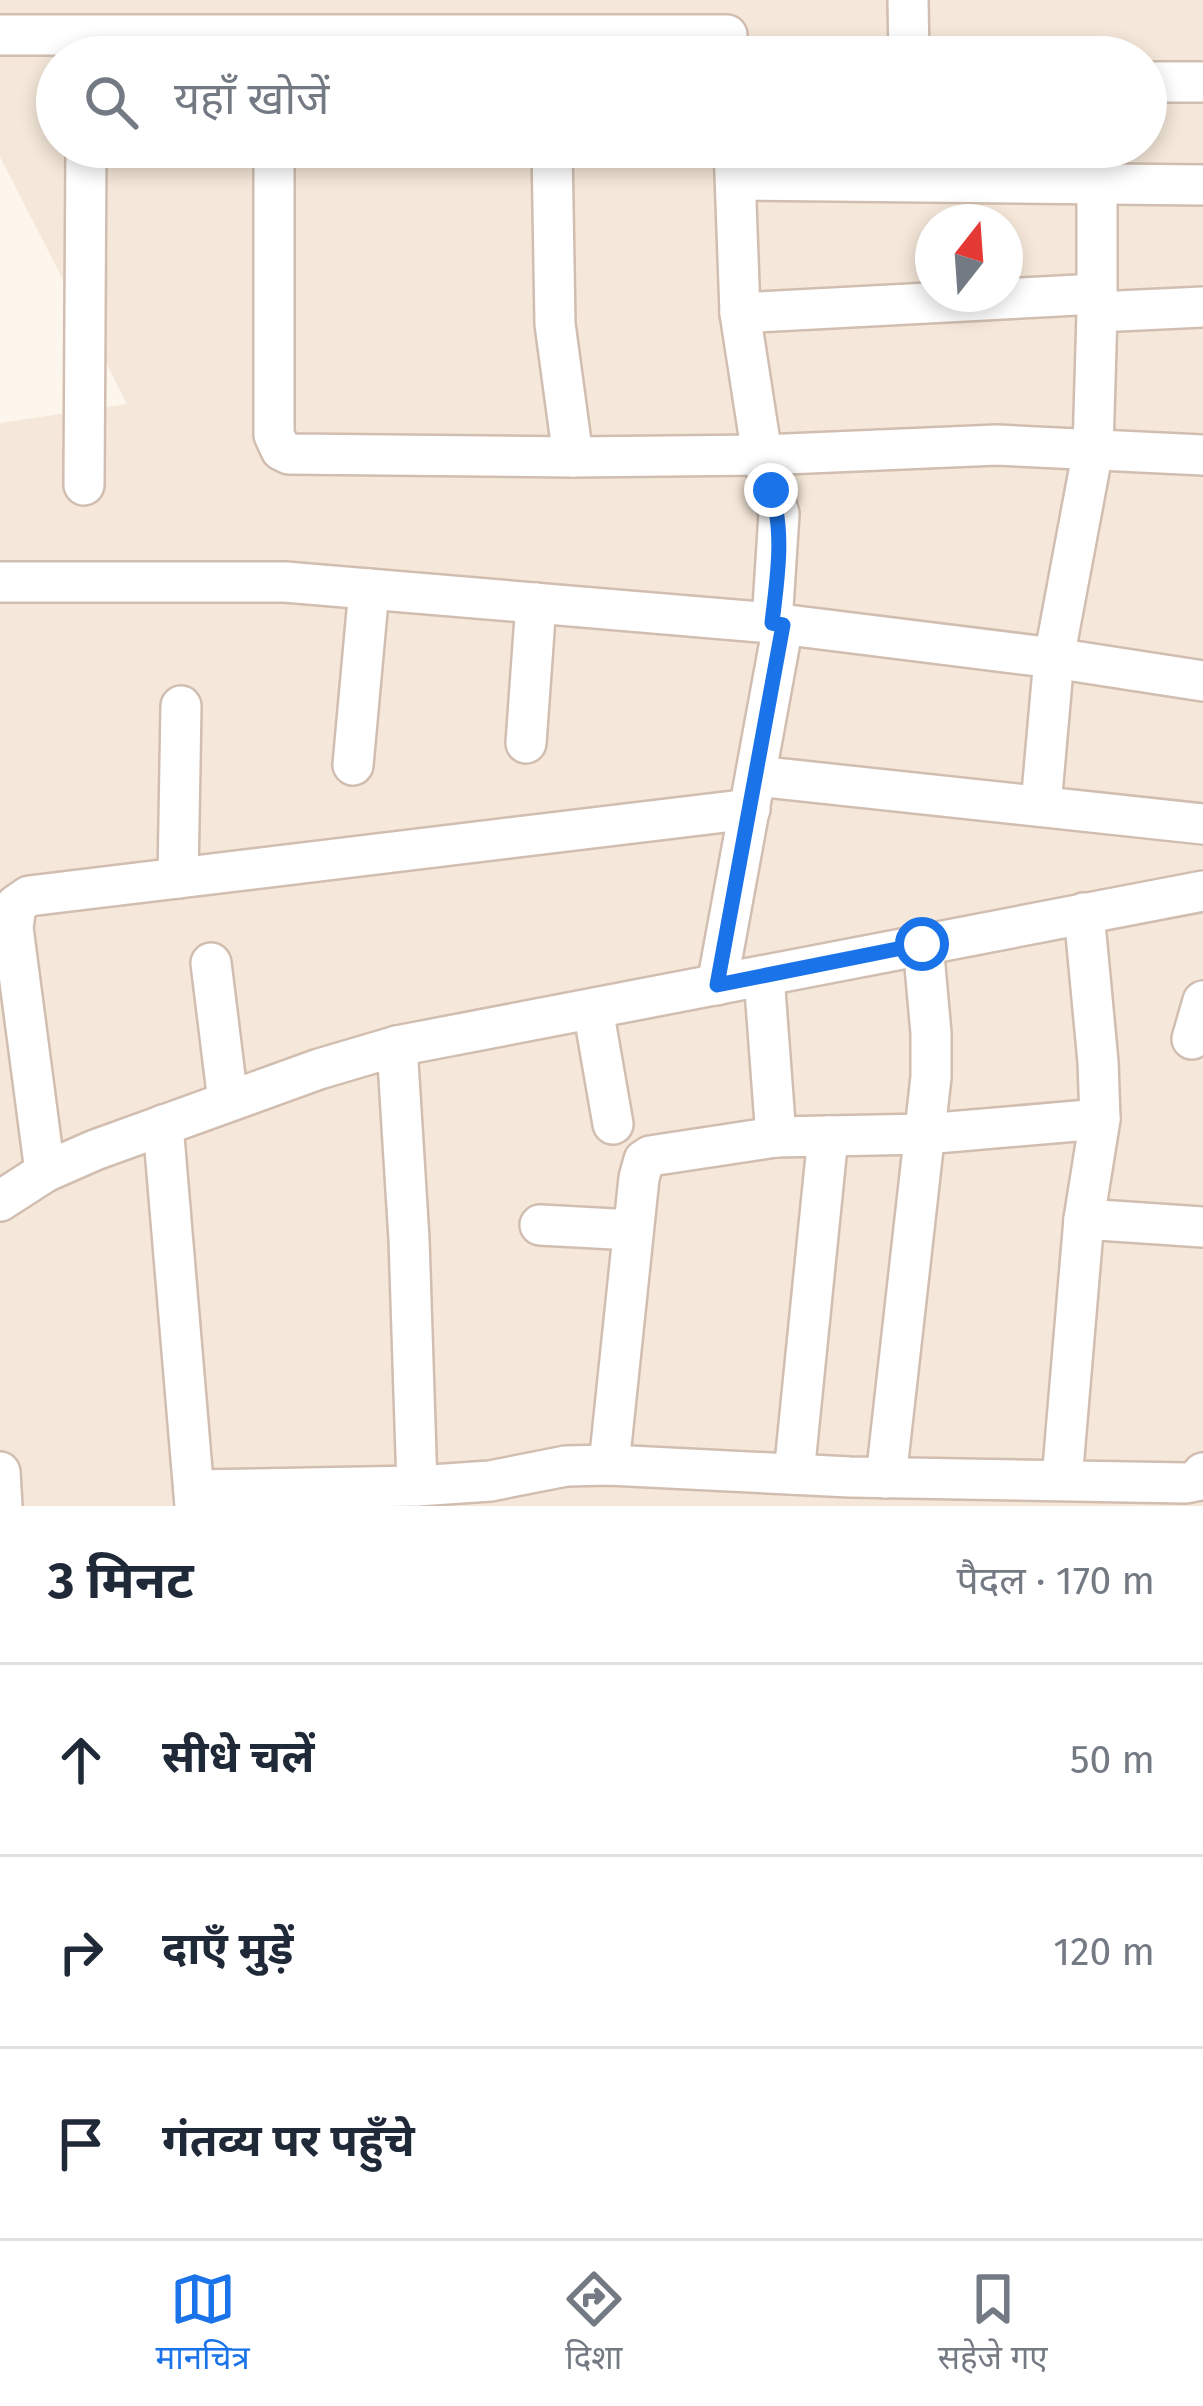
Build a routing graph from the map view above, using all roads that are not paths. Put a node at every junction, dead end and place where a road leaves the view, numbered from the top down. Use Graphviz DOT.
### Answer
graph roads {
  1 [pos="908,0"];
  2 [pos="397,18"];
  3 [pos="727,31"];
  4 [pos="0,35"];
  5 [pos="318,36"];
  6 [pos="495,36"];
  7 [pos="668,36"];
  8 [pos="909,36"];
  9 [pos="36,40"];
  10 [pos="1167,82"];
  11 [pos="1203,82"];
  12 [pos="86,168"];
  13 [pos="274,168"];
  14 [pos="552,168"];
  15 [pos="735,168"];
  16 [pos="807,168"];
  17 [pos="1097,184"];
  18 [pos="1203,185"];
  19 [pos="1097,303"];
  20 [pos="1203,307"];
  21 [pos="740,314"];
  22 [pos="1093,450"];
  23 [pos="762,455"];
  24 [pos="1203,455"];
  25 [pos="573,457"];
  26 [pos="83,485"];
  27 [pos="0,582"];
  28 [pos="369,589"];
  29 [pos="536,603"];
  30 [pos="778,624"];
  31 [pos="1054,658"];
  32 [pos="1203,679"];
  33 [pos="181,706"];
  34 [pos="526,743"];
  35 [pos="353,765"];
  36 [pos="753,792"];
  37 [pos="1041,805"];
  38 [pos="1203,824"];
  39 [pos="178,878"];
  40 [pos="1203,891"];
  41 [pos="1084,913"];
  42 [pos="922,944"];
  43 [pos="211,963"];
  44 [pos="764,976"];
  45 [pos="717,985"];
  46 [pos="1203,1000"];
  47 [pos="593,1009"];
  48 [pos="1192,1039"];
  49 [pos="397,1046"];
  50 [pos="228,1101"];
  51 [pos="1100,1118"];
  52 [pos="613,1124"];
  53 [pos="163,1125"];
  54 [pos="925,1134"];
  55 [pos="828,1136"];
  56 [pos="776,1137"];
  57 [pos="45,1172"];
  58 [pos="0,1201"];
  59 [pos="1084,1219"];
  60 [pos="540,1225"];
  61 [pos="1203,1226"];
  62 [pos="633,1230"];
  63 [pos="609,1466"];
  64 [pos="0,1472"];
  65 [pos="1203,1473"];
  66 [pos="794,1474"];
  67 [pos="886,1478"];
  68 [pos="1062,1480"];
  69 [pos="417,1486"];
  70 [pos="195,1498"];
  71 [pos="2,1506"];
  1 -- 8 [label="street"];
  2 -- 5 [label="street"];
  2 -- 6 [label="street"];
  3 -- 7 [label="street"];
  4 -- 9 [label="street"];
  10 -- 11 [label="street"];
  12 -- 26 [label="street"];
  13 -- 25 [label="street"];
  14 -- 25 [label="street"];
  15 -- 21 [label="street"];
  16 -- 17 [label="street"];
  17 -- 18 [label="street"];
  17 -- 19 [label="street"];
  19 -- 20 [label="street"];
  19 -- 21 [label="street"];
  19 -- 22 [label="street"];
  21 -- 23 [label="street"];
  22 -- 23 [label="street"];
  22 -- 24 [label="street"];
  22 -- 31 [label="street"];
  23 -- 25 [label="street"];
  23 -- 30 [label="street"];
  27 -- 28 [label="street"];
  28 -- 29 [label="street"];
  28 -- 35 [label="street"];
  29 -- 30 [label="street"];
  29 -- 34 [label="street"];
  30 -- 31 [label="street"];
  30 -- 36 [label="street"];
  31 -- 32 [label="street"];
  31 -- 37 [label="street"];
  33 -- 39 [label="street"];
  36 -- 37 [label="street"];
  36 -- 39 [label="street"];
  36 -- 45 [label="street"];
  37 -- 38 [label="street"];
  39 -- 57 [label="street"];
  40 -- 41 [label="street"];
  41 -- 42 [label="street"];
  41 -- 51 [label="street"];
  42 -- 44 [label="street"];
  42 -- 54 [label="street"];
  43 -- 50 [label="street"];
  44 -- 45 [label="street"];
  44 -- 56 [label="street"];
  45 -- 47 [label="street"];
  46 -- 48 [label="street"];
  47 -- 49 [label="street"];
  47 -- 52 [label="street"];
  49 -- 50 [label="street"];
  49 -- 69 [label="street"];
  50 -- 53 [label="street"];
  51 -- 54 [label="street"];
  51 -- 59 [label="street"];
  53 -- 57 [label="street"];
  53 -- 70 [label="street"];
  54 -- 55 [label="street"];
  54 -- 67 [label="street"];
  55 -- 56 [label="street"];
  55 -- 66 [label="street"];
  56 -- 62 [label="street"];
  57 -- 58 [label="street"];
  59 -- 61 [label="street"];
  59 -- 68 [label="street"];
  60 -- 62 [label="street"];
  62 -- 63 [label="street"];
  63 -- 66 [label="street"];
  63 -- 69 [label="street"];
  64 -- 71 [label="street"];
  65 -- 68 [label="street"];
  66 -- 67 [label="street"];
  67 -- 68 [label="street"];
  69 -- 70 [label="street"];
}
